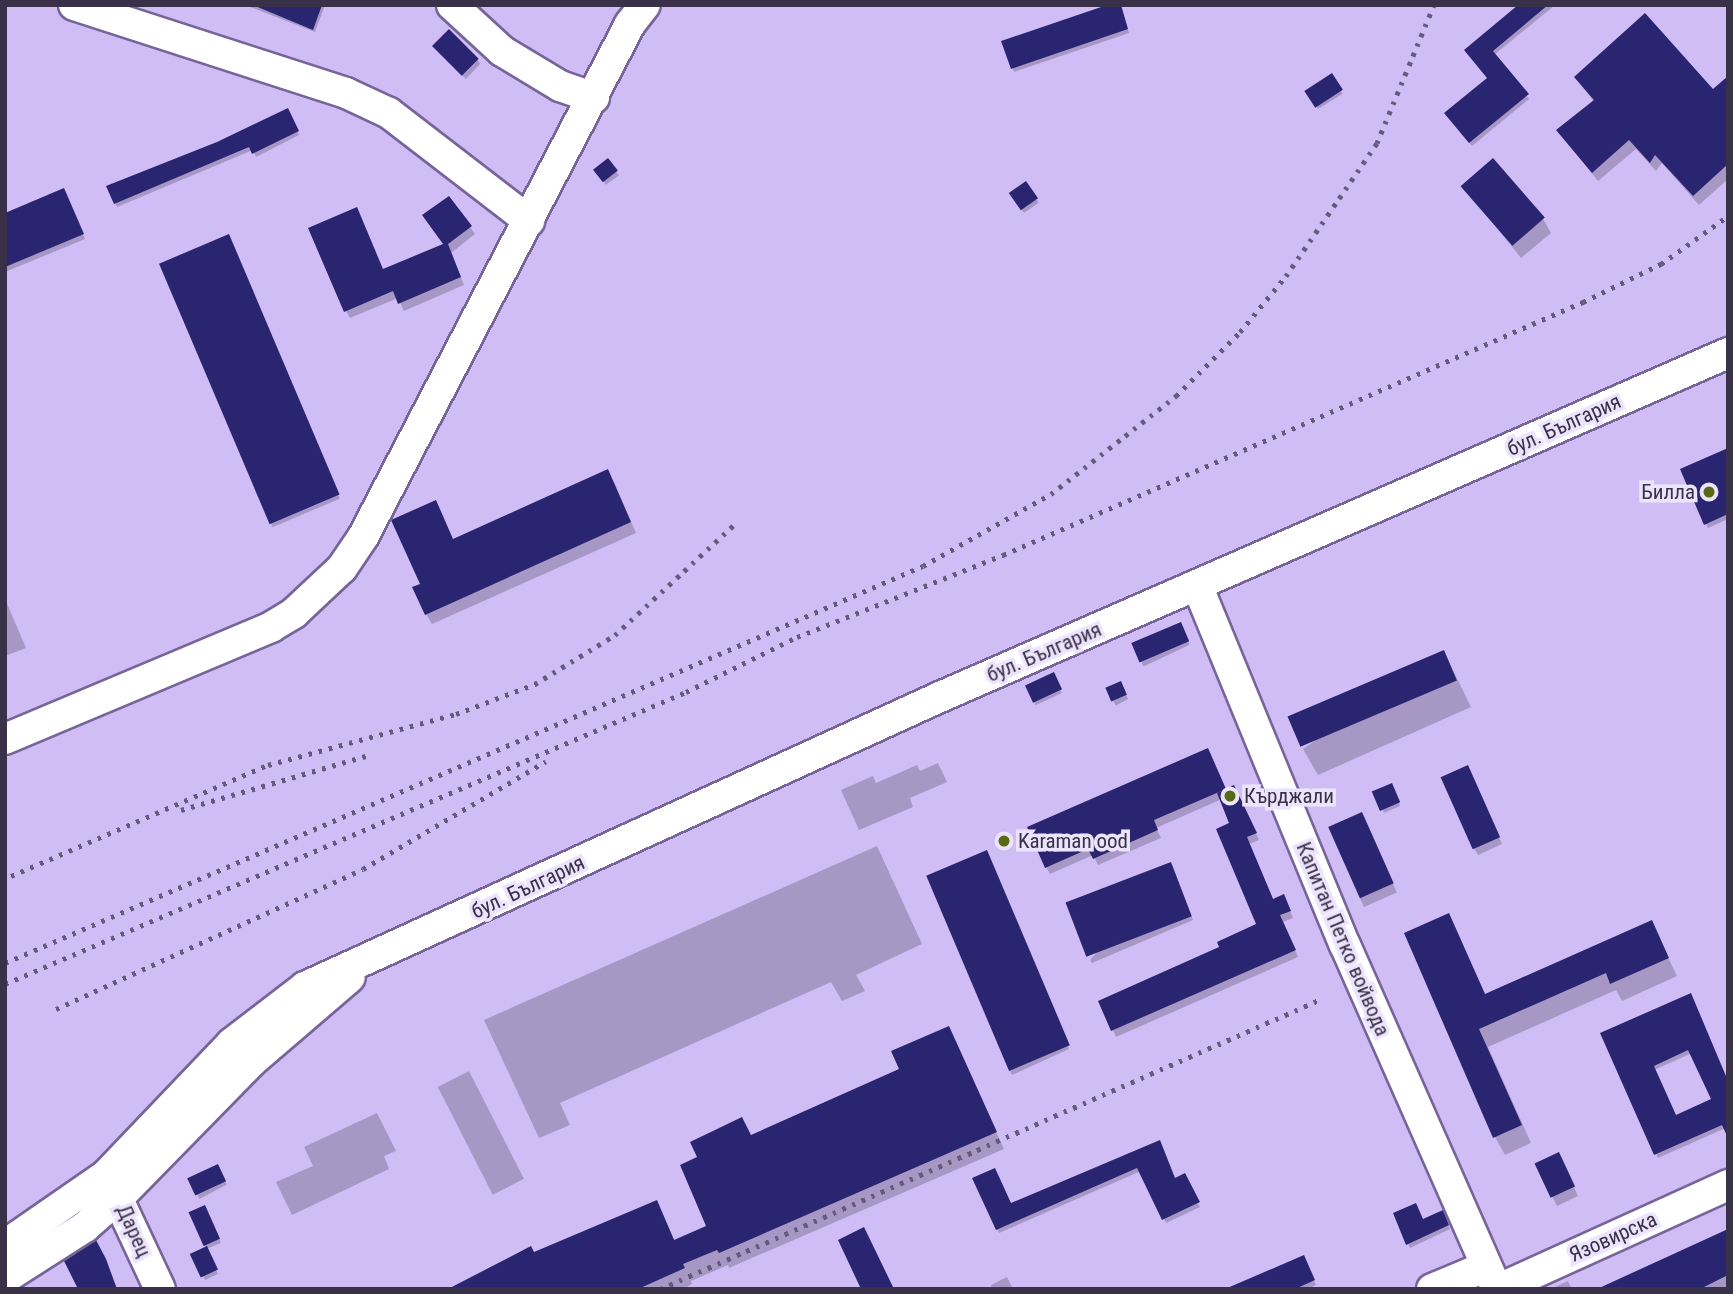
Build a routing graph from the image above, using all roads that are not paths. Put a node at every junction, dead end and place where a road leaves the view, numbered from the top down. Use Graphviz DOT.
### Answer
graph roads {
  1 [pos="74,5"];
  2 [pos="452,5"];
  3 [pos="645,5"];
  4 [pos="594,98"];
  5 [pos="529,221"];
  6 [pos="1728,354"];
  7 [pos="1197,586"];
  8 [pos="5,739"];
  9 [pos="1728,1185"];
  10 [pos="113,1186"];
  11 [pos="5,1245"];
  12 [pos="5,1278"];
  13 [pos="1493,1281"];
  14 [pos="160,1289"];
  15 [pos="1432,1289"];
  1 -- 5 [label="street"];
  2 -- 4 [label="street"];
  3 -- 4 [label="street"];
  4 -- 5 [label="street"];
  5 -- 8 [label="street"];
  6 -- 7 [label="street, бул. България"];
  7 -- 10 [label="street, бул. България"];
  7 -- 13 [label="street, Капитан Петко войвода"];
  9 -- 13 [label="street, Язовирска"];
  10 -- 11 [label="street, бул. България"];
  10 -- 12 [label="street, бул. България"];
  10 -- 14 [label="street, Дарец"];
  13 -- 15 [label="street, Язовирска"];
}
